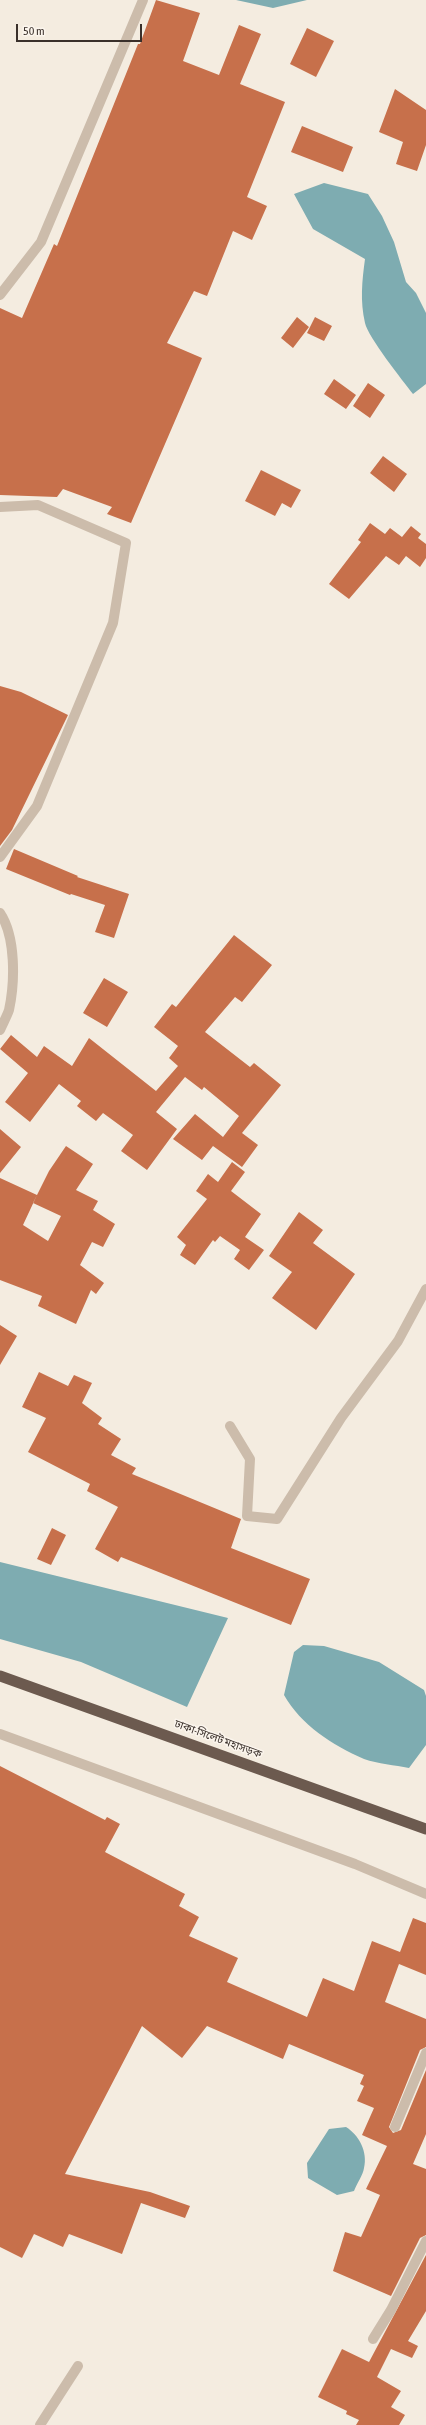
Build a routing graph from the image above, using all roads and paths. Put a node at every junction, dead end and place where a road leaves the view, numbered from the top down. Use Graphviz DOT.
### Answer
graph roads {
  1 [pos="143,0"];
  2 [pos="0,295"];
  3 [pos="0,507"];
  4 [pos="0,857"];
  5 [pos="0,913"];
  6 [pos="0,1030"];
  7 [pos="426,1289"];
  8 [pos="230,1426"];
  9 [pos="0,1676"];
  10 [pos="0,1734"];
  11 [pos="426,1829"];
  12 [pos="426,1894"];
  13 [pos="426,2053"];
  14 [pos="395,2127"];
  15 [pos="426,2241"];
  16 [pos="373,2339"];
  17 [pos="78,2366"];
  18 [pos="40,2425"];
  1 -- 2 [label="street"];
  3 -- 4 [label="street"];
  5 -- 6 [label="street"];
  7 -- 8 [label="street"];
  9 -- 11 [label="highway, ঢাকা-সিলেট মহাসড়ক"];
  10 -- 12 [label="street"];
  13 -- 14 [label="street"];
  15 -- 16 [label="street"];
  17 -- 18 [label="street"];
}
